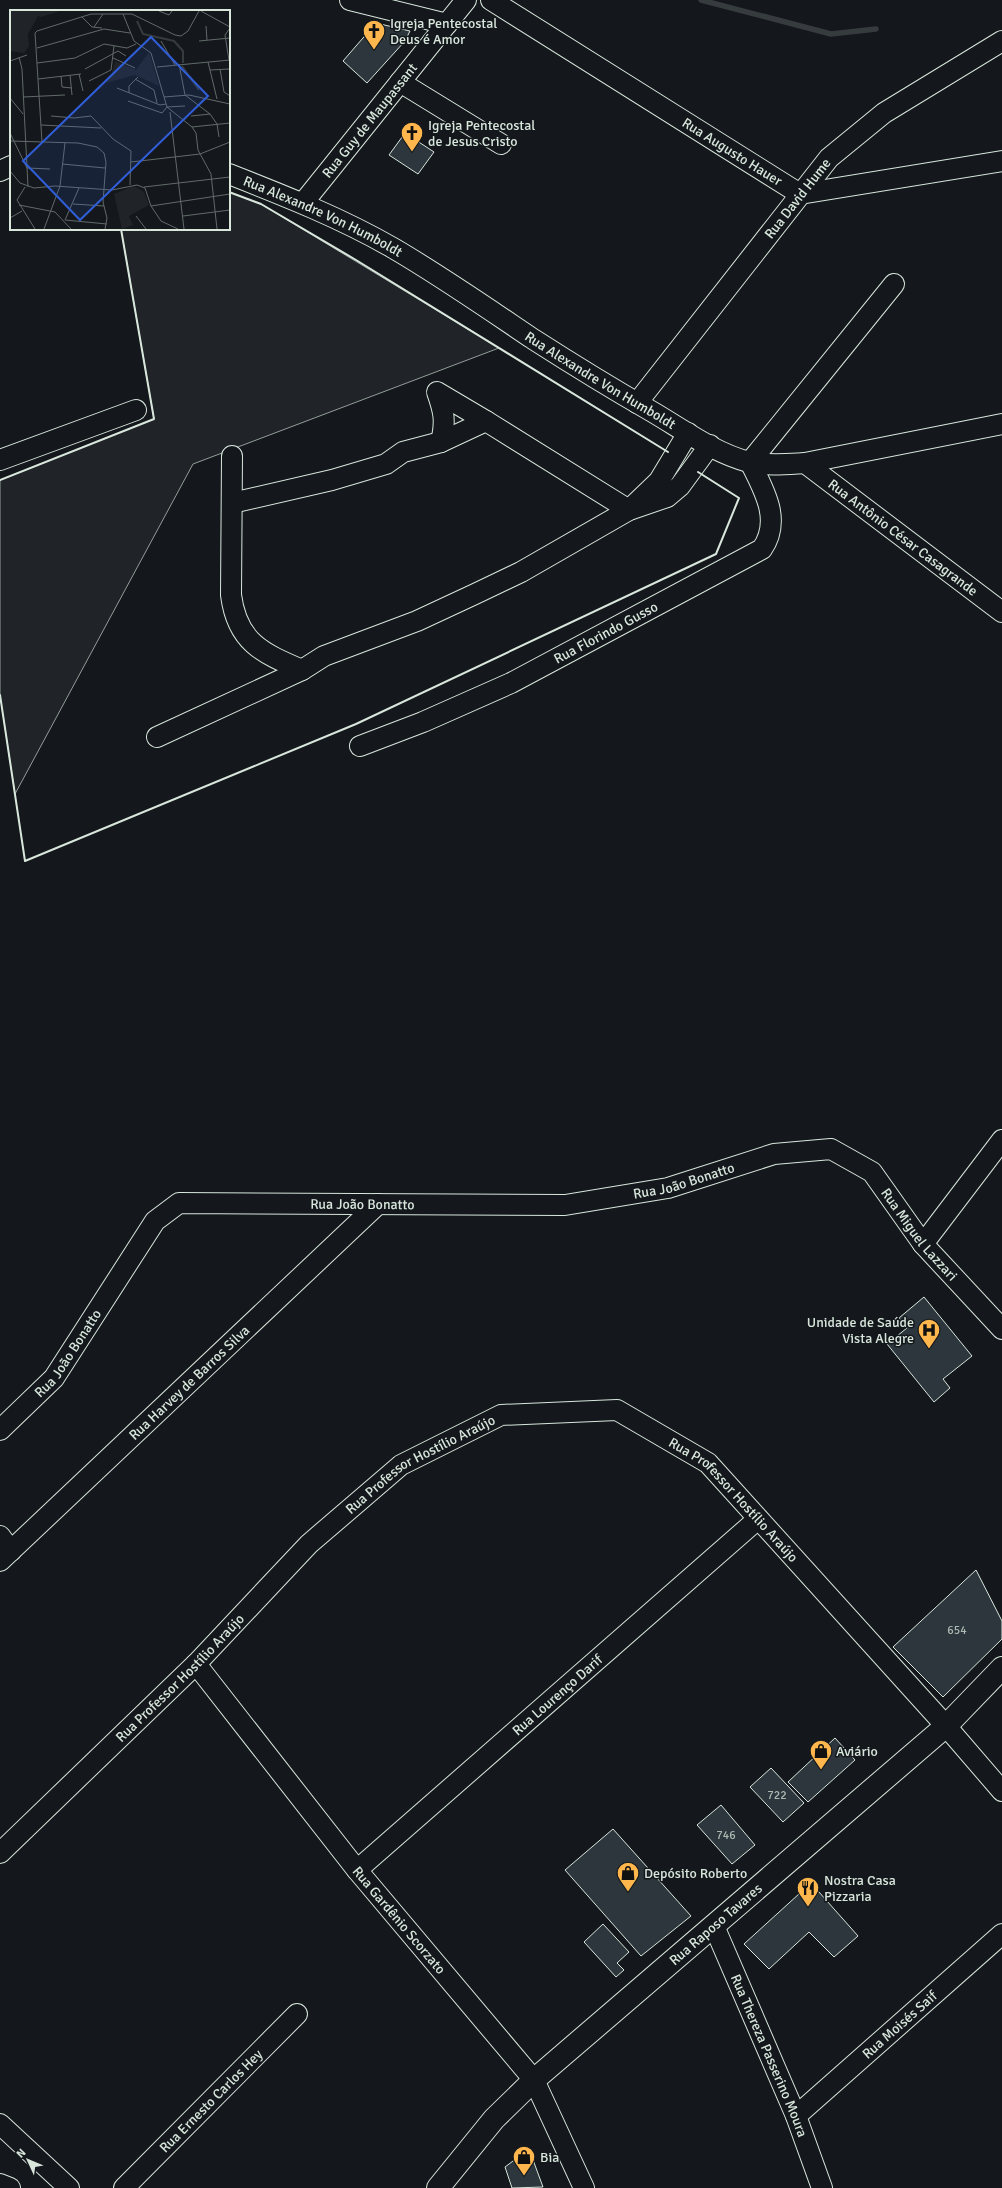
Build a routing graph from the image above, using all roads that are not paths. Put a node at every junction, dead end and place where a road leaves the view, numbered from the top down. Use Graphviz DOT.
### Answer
graph roads {
  1 [pos="350,0"];
  2 [pos="466,0"];
  3 [pos="491,0"];
  4 [pos="447,24"];
  5 [pos="1002,41"];
  6 [pos="400,82"];
  7 [pos="500,144"];
  8 [pos="1002,161"];
  9 [pos="10,166"];
  10 [pos="0,171"];
  11 [pos="230,174"];
  12 [pos="800,194"];
  13 [pos="303,203"];
  14 [pos="894,284"];
  15 [pos="636,403"];
  16 [pos="136,410"];
  17 [pos="486,421"];
  18 [pos="1002,424"];
  19 [pos="688,433"];
  20 [pos="441,442"];
  21 [pos="710,445"];
  22 [pos="232,456"];
  23 [pos="0,460"];
  24 [pos="750,462"];
  25 [pos="805,462"];
  26 [pos="232,502"];
  27 [pos="629,510"];
  28 [pos="1002,612"];
  29 [pos="302,670"];
  30 [pos="156,737"];
  31 [pos="360,746"];
  32 [pos="1002,1140"];
  33 [pos="831,1149"];
  34 [pos="378,1204"];
  35 [pos="923,1244"];
  36 [pos="1002,1329"];
  37 [pos="0,1430"];
  38 [pos="758,1519"];
  39 [pos="4,1549"];
  40 [pos="196,1664"];
  41 [pos="1002,1668"];
  42 [pos="946,1726"];
  43 [pos="1002,1791"];
  44 [pos="0,1853"];
  45 [pos="358,1870"];
  46 [pos="714,1926"];
  47 [pos="1002,1934"];
  48 [pos="297,2014"];
  49 [pos="534,2080"];
  50 [pos="796,2116"];
  51 [pos="0,2124"];
  52 [pos="0,2184"];
  53 [pos="10,2188"];
  54 [pos="69,2188"];
  55 [pos="124,2188"];
  56 [pos="438,2188"];
  57 [pos="584,2188"];
  58 [pos="822,2188"];
  1 -- 4 [label="street"];
  2 -- 4 [label="street, Rua Guy de Maupassant"];
  3 -- 12 [label="street, Rua Augusto Hauer"];
  4 -- 6 [label="street, Rua Guy de Maupassant"];
  5 -- 12 [label="street, Rua David Hume"];
  6 -- 7 [label="street"];
  6 -- 13 [label="street, Rua Guy de Maupassant"];
  8 -- 12 [label="street"];
  9 -- 10 [label="street"];
  11 -- 13 [label="street, Rua Alexandre Von Humboldt"];
  12 -- 15 [label="street, Rua David Hume"];
  13 -- 15 [label="street, Rua Alexandre Von Humboldt"];
  14 -- 24 [label="street"];
  15 -- 19 [label="street, Rua Alexandre Von Humboldt"];
  16 -- 23 [label="street"];
  17 -- 20 [label="street"];
  17 -- 20 [label="street"];
  17 -- 27 [label="street"];
  18 -- 25 [label="street, Rua Alexandre Von Humboldt"];
  19 -- 21 [label="street, Rua Alexandre Von Humboldt"];
  19 -- 27 [label="street"];
  20 -- 26 [label="street"];
  21 -- 24 [label="street, Rua Alexandre Von Humboldt"];
  21 -- 27 [label="street"];
  22 -- 26 [label="street"];
  24 -- 25 [label="street, Rua Alexandre Von Humboldt"];
  24 -- 31 [label="street, Rua Florindo Gusso"];
  25 -- 28 [label="street, Rua Antônio César Casagrande"];
  26 -- 29 [label="street"];
  27 -- 29 [label="street"];
  29 -- 30 [label="street"];
  32 -- 35 [label="street"];
  33 -- 34 [label="street, Rua João Bonatto"];
  33 -- 35 [label="street, Rua Miguel Lazzari"];
  34 -- 37 [label="street, Rua João Bonatto"];
  34 -- 39 [label="street, Rua Harvey de Barros Silva"];
  35 -- 36 [label="street, Rua Miguel Lazzari"];
  38 -- 40 [label="street, Rua Professor Hostílio Araújo"];
  38 -- 42 [label="street, Rua Professor Hostílio Araújo"];
  38 -- 45 [label="street, Rua Lourenço Darif"];
  40 -- 44 [label="street, Rua Professor Hostílio Araújo"];
  40 -- 45 [label="street, Rua Gardênio Scorzato"];
  41 -- 42 [label="main road, Rua Raposo Tavares"];
  42 -- 43 [label="street, Rua Professor Hostílio Araújo"];
  42 -- 46 [label="main road, Rua Raposo Tavares"];
  45 -- 49 [label="street, Rua Gardênio Scorzato"];
  46 -- 49 [label="main road, Rua Raposo Tavares"];
  46 -- 50 [label="street, Rua Thereza Passerino Moura"];
  47 -- 50 [label="street, Rua Moisés Saif"];
  48 -- 55 [label="street, Rua Ernesto Carlos Hey"];
  49 -- 56 [label="main road, Rua Raposo Tavares"];
  49 -- 57 [label="street, Rua Gardênio Scorzato"];
  50 -- 58 [label="street, Rua Thereza Passerino Moura"];
  51 -- 54 [label="street"];
  52 -- 53 [label="street"];
}
